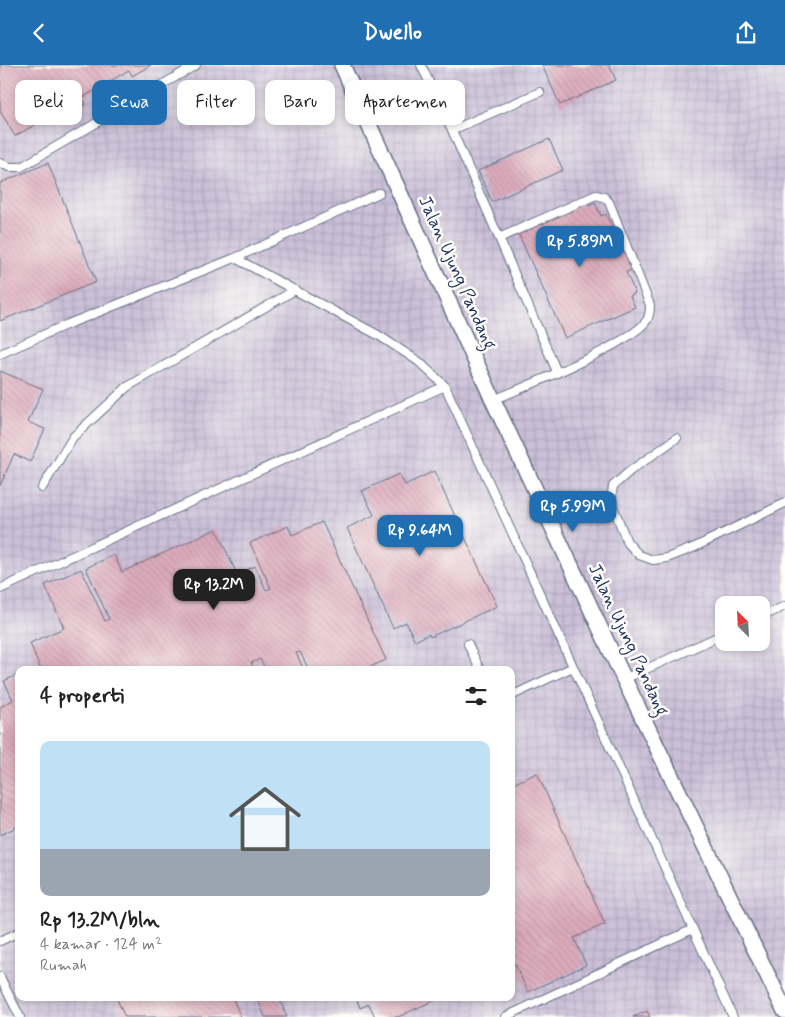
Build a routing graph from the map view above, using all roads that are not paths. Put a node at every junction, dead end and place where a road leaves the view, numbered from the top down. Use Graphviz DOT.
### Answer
graph roads {
  1 [pos="196,65"];
  2 [pos="342,65"];
  3 [pos="422,65"];
  4 [pos="540,92"];
  5 [pos="452,130"];
  6 [pos="0,163"];
  7 [pos="379,193"];
  8 [pos="499,238"];
  9 [pos="235,258"];
  10 [pos="295,290"];
  11 [pos="0,354"];
  12 [pos="556,372"];
  13 [pos="445,386"];
  14 [pos="494,400"];
  15 [pos="677,438"];
  16 [pos="42,488"];
  17 [pos="785,503"];
  18 [pos="0,589"];
  19 [pos="785,606"];
  20 [pos="770,613"];
  21 [pos="715,638"];
  22 [pos="468,644"];
  23 [pos="478,666"];
  24 [pos="573,667"];
  25 [pos="624,679"];
  26 [pos="515,694"];
  27 [pos="693,929"];
  28 [pos="15,934"];
  29 [pos="0,941"];
  30 [pos="0,977"];
  31 [pos="785,1011"];
  32 [pos="20,1017"];
  33 [pos="506,1017"];
  34 [pos="733,1017"];
  1 -- 6 [label="lane"];
  2 -- 14 [label="street, Jalan Ujung Pandang"];
  3 -- 5 [label="lane"];
  4 -- 5 [label="lane"];
  5 -- 8 [label="lane"];
  7 -- 9 [label="lane"];
  8 -- 12 [label="lane"];
  8 -- 12 [label="lane"];
  9 -- 10 [label="lane"];
  9 -- 11 [label="lane"];
  10 -- 13 [label="lane"];
  10 -- 16 [label="lane"];
  12 -- 14 [label="lane"];
  13 -- 18 [label="lane"];
  13 -- 24 [label="lane"];
  14 -- 25 [label="street, Jalan Ujung Pandang"];
  15 -- 17 [label="lane"];
  19 -- 20 [label="lane"];
  21 -- 25 [label="lane"];
  22 -- 23 [label="lane"];
  24 -- 26 [label="lane"];
  24 -- 27 [label="lane"];
  25 -- 31 [label="street, Jalan Ujung Pandang"];
  27 -- 33 [label="lane"];
  27 -- 34 [label="lane"];
  28 -- 29 [label="lane"];
  30 -- 32 [label="lane"];
}
